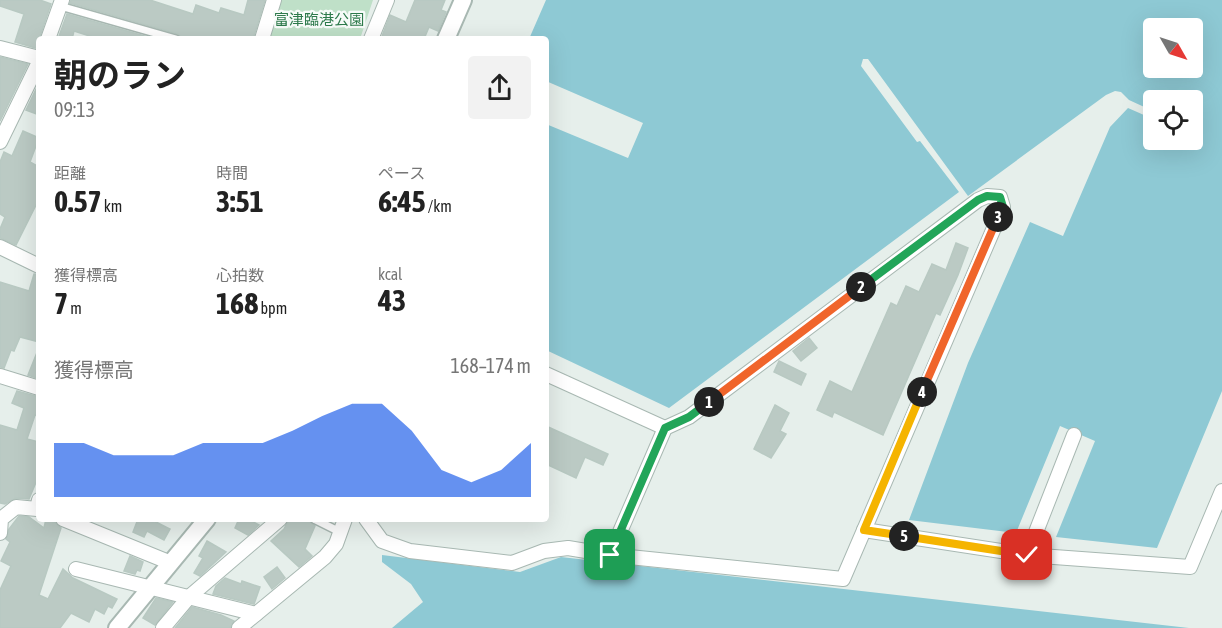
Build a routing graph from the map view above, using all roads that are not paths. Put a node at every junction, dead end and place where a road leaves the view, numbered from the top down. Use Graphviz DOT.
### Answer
graph roads {
  1 [pos="274,0"];
  2 [pos="387,0"];
  3 [pos="463,0"];
  4 [pos="61,3"];
  5 [pos="49,36"];
  6 [pos="166,36"];
  7 [pos="263,36"];
  8 [pos="372,36"];
  9 [pos="447,36"];
  10 [pos="0,48"];
  11 [pos="36,59"];
  12 [pos="36,66"];
  13 [pos="0,142"];
  14 [pos="0,247"];
  15 [pos="36,265"];
  16 [pos="549,375"];
  17 [pos="0,376"];
  18 [pos="36,387"];
  19 [pos="665,428"];
  20 [pos="1074,435"];
  21 [pos="1222,491"];
  22 [pos="36,507"];
  23 [pos="70,522"];
  24 [pos="205,522"];
  25 [pos="276,522"];
  26 [pos="326,522"];
  27 [pos="368,522"];
  28 [pos="0,526"];
  29 [pos="343,526"];
  30 [pos="864,530"];
  31 [pos="610,555"];
  32 [pos="1027,555"];
  33 [pos="171,563"];
  34 [pos="76,569"];
  35 [pos="150,588"];
  36 [pos="189,597"];
  37 [pos="256,614"];
  38 [pos="117,628"];
  39 [pos="163,628"];
  40 [pos="239,628"];
  1 -- 7 [label="street"];
  2 -- 8 [label="street"];
  3 -- 9 [label="street"];
  4 -- 5 [label="street"];
  4 -- 6 [label="lane"];
  10 -- 11 [label="street"];
  12 -- 13 [label="street"];
  14 -- 15 [label="street"];
  16 -- 19 [label="street"];
  17 -- 18 [label="street"];
  19 -- 30 [label="street"];
  19 -- 31 [label="street"];
  20 -- 32 [label="street"];
  21 -- 32 [label="street"];
  22 -- 28 [label="street"];
  23 -- 33 [label="street"];
  24 -- 33 [label="street"];
  25 -- 36 [label="street"];
  26 -- 29 [label="lane"];
  27 -- 31 [label="street"];
  29 -- 37 [label="street"];
  30 -- 31 [label="street"];
  30 -- 32 [label="street"];
  33 -- 35 [label="street"];
  34 -- 35 [label="street"];
  35 -- 36 [label="street"];
  35 -- 38 [label="street"];
  36 -- 37 [label="street"];
  36 -- 39 [label="street"];
  37 -- 40 [label="street"];
}
